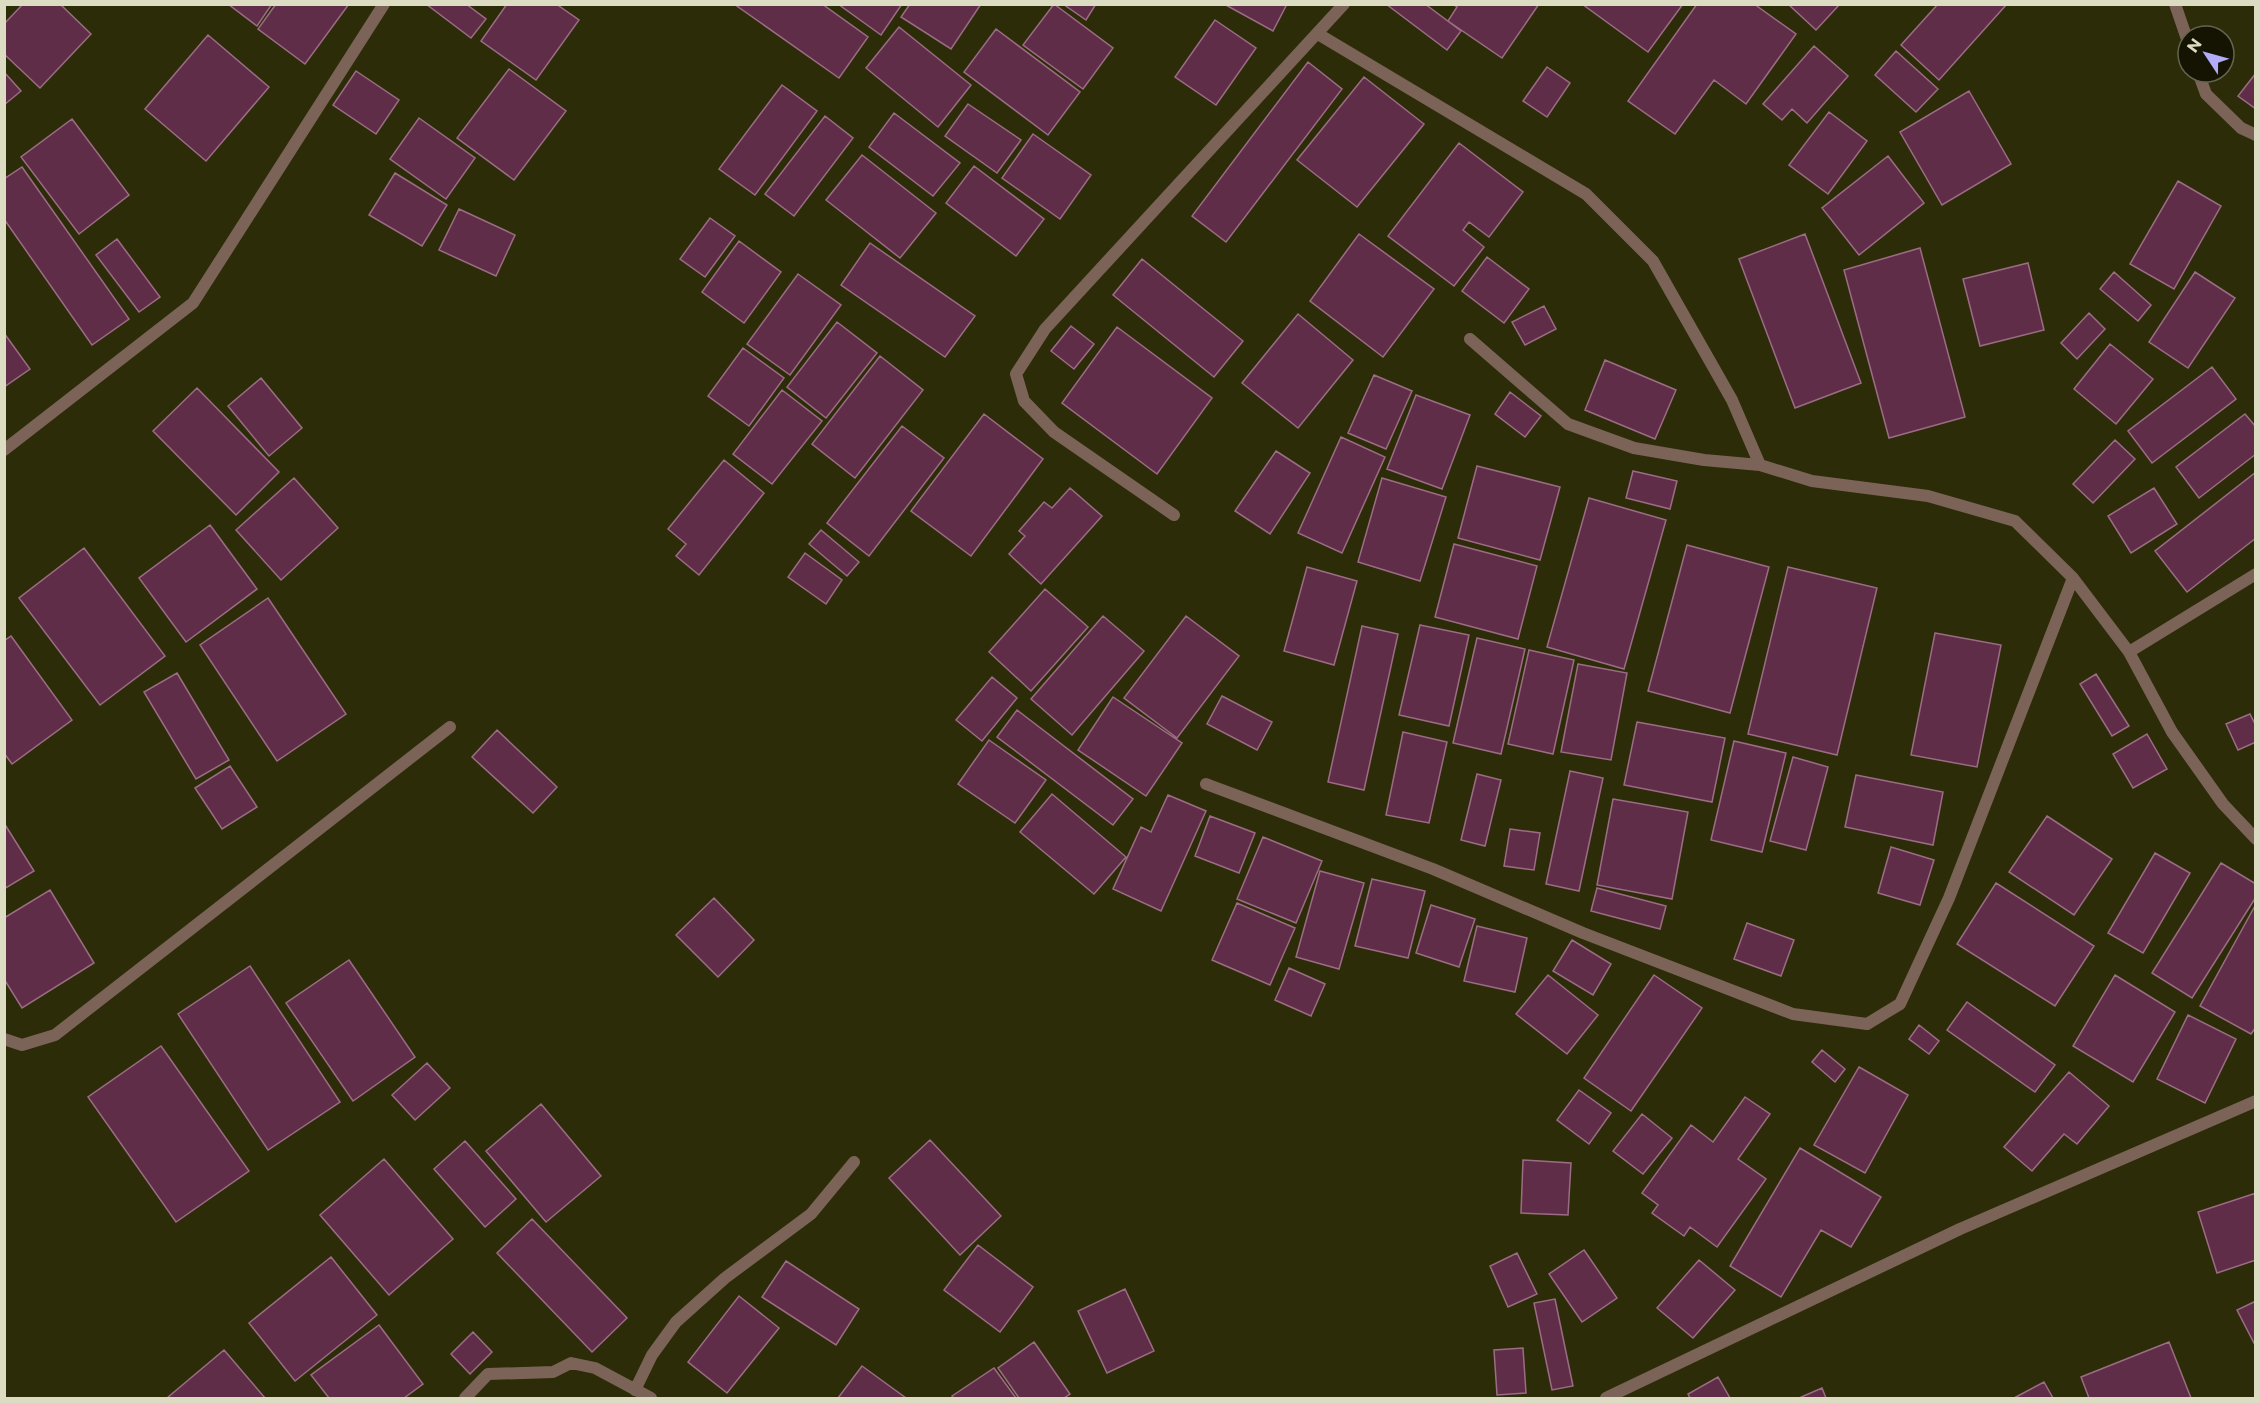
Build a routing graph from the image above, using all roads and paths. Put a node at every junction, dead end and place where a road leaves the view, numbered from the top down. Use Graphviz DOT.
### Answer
graph roads {
  1 [pos="384,4"];
  2 [pos="1344,4"];
  3 [pos="2175,4"];
  4 [pos="2182,24"];
  5 [pos="1318,34"];
  6 [pos="2202,84"];
  7 [pos="2256,135"];
  8 [pos="1470,339"];
  9 [pos="4,450"];
  10 [pos="1760,465"];
  11 [pos="1174,515"];
  12 [pos="2256,574"];
  13 [pos="2073,578"];
  14 [pos="2129,652"];
  15 [pos="450,727"];
  16 [pos="1206,784"];
  17 [pos="2256,839"];
  18 [pos="4,1039"];
  19 [pos="2256,1101"];
  20 [pos="854,1162"];
  21 [pos="635,1390"];
  22 [pos="465,1398"];
  23 [pos="651,1398"];
  24 [pos="1606,1398"];
  1 -- 9 [label="street"];
  2 -- 5 [label="street"];
  3 -- 4 [label="street"];
  5 -- 10 [label="street"];
  5 -- 11 [label="street"];
  6 -- 7 [label="street"];
  8 -- 10 [label="street"];
  10 -- 13 [label="street"];
  12 -- 14 [label="street"];
  13 -- 14 [label="street"];
  13 -- 16 [label="street"];
  14 -- 17 [label="street"];
  15 -- 18 [label="street"];
  19 -- 24 [label="street"];
  20 -- 21 [label="street"];
  21 -- 22 [label="street"];
  21 -- 23 [label="street"];
}
